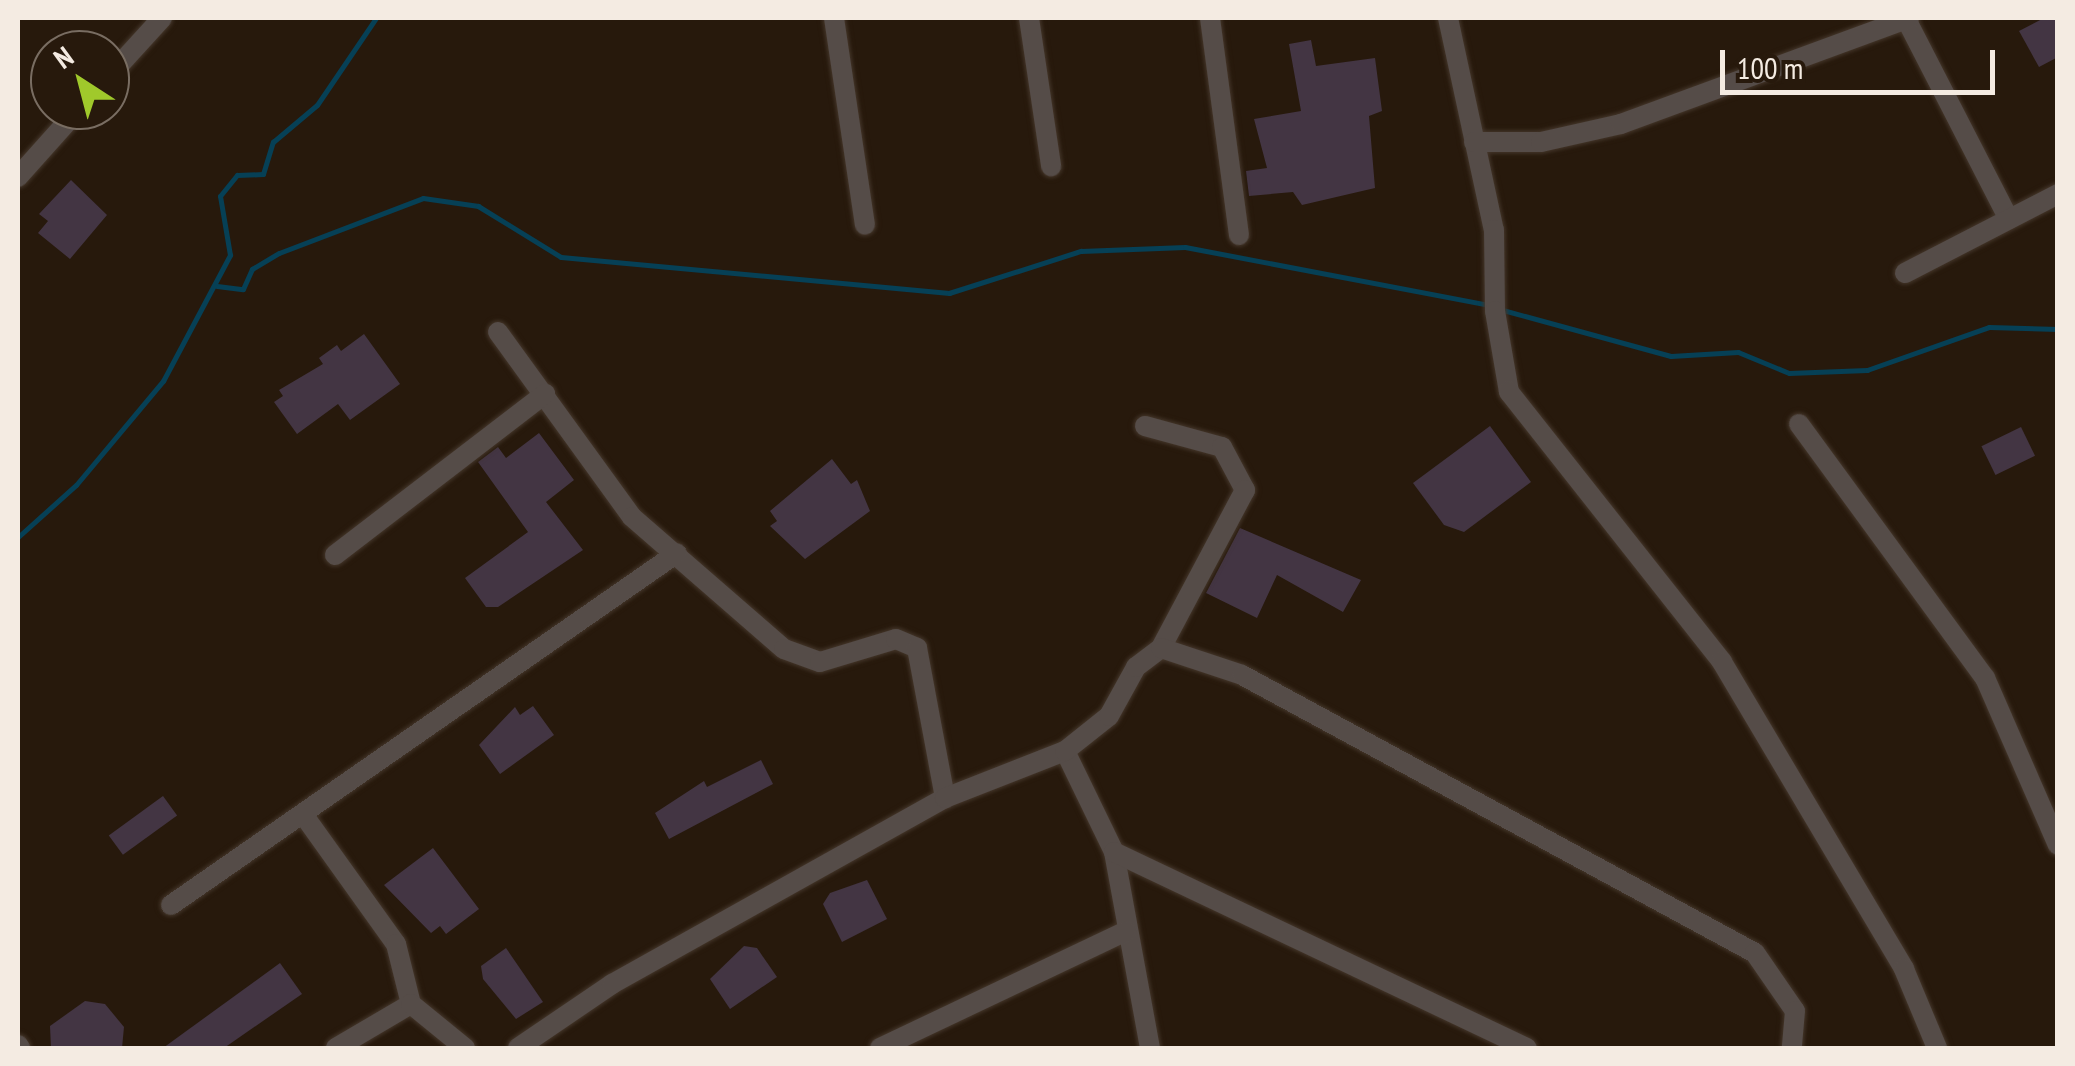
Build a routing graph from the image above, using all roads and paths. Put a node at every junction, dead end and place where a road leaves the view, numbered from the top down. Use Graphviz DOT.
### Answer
graph roads {
  1 [pos="162,18"];
  2 [pos="834,18"];
  3 [pos="1028,18"];
  4 [pos="1210,18"];
  5 [pos="1448,18"];
  6 [pos="1907,18"];
  7 [pos="130,53"];
  8 [pos="60,130"];
  9 [pos="1474,142"];
  10 [pos="1050,166"];
  11 [pos="18,178"];
  12 [pos="2058,194"];
  13 [pos="2009,219"];
  14 [pos="866,225"];
  15 [pos="1239,236"];
  16 [pos="1905,273"];
  17 [pos="498,332"];
  18 [pos="545,394"];
  19 [pos="1799,424"];
  20 [pos="1146,426"];
  21 [pos="677,553"];
  22 [pos="335,555"];
  23 [pos="1161,648"];
  24 [pos="1066,752"];
  25 [pos="945,798"];
  26 [pos="305,816"];
  27 [pos="2058,845"];
  28 [pos="1114,852"];
  29 [pos="171,905"];
  30 [pos="1126,931"];
  31 [pos="411,1004"];
  32 [pos="336,1048"];
  33 [pos="465,1048"];
  34 [pos="518,1048"];
  35 [pos="880,1048"];
  36 [pos="1150,1048"];
  37 [pos="1526,1048"];
  38 [pos="1792,1048"];
  39 [pos="1937,1048"];
  1 -- 7 [label="street"];
  2 -- 14 [label="street"];
  3 -- 10 [label="street"];
  4 -- 15 [label="street"];
  5 -- 9 [label="street"];
  6 -- 9 [label="street"];
  6 -- 13 [label="street"];
  8 -- 11 [label="street"];
  9 -- 39 [label="street"];
  12 -- 13 [label="street"];
  13 -- 16 [label="street"];
  17 -- 18 [label="street"];
  18 -- 21 [label="street"];
  18 -- 22 [label="street"];
  19 -- 27 [label="street"];
  20 -- 23 [label="street"];
  21 -- 25 [label="street"];
  21 -- 26 [label="street"];
  23 -- 24 [label="street"];
  23 -- 38 [label="street"];
  24 -- 25 [label="street"];
  24 -- 28 [label="street"];
  25 -- 34 [label="street"];
  26 -- 29 [label="street"];
  26 -- 31 [label="street"];
  28 -- 30 [label="street"];
  28 -- 37 [label="street"];
  30 -- 35 [label="street"];
  30 -- 36 [label="street"];
  31 -- 32 [label="street"];
  31 -- 33 [label="street"];
}
